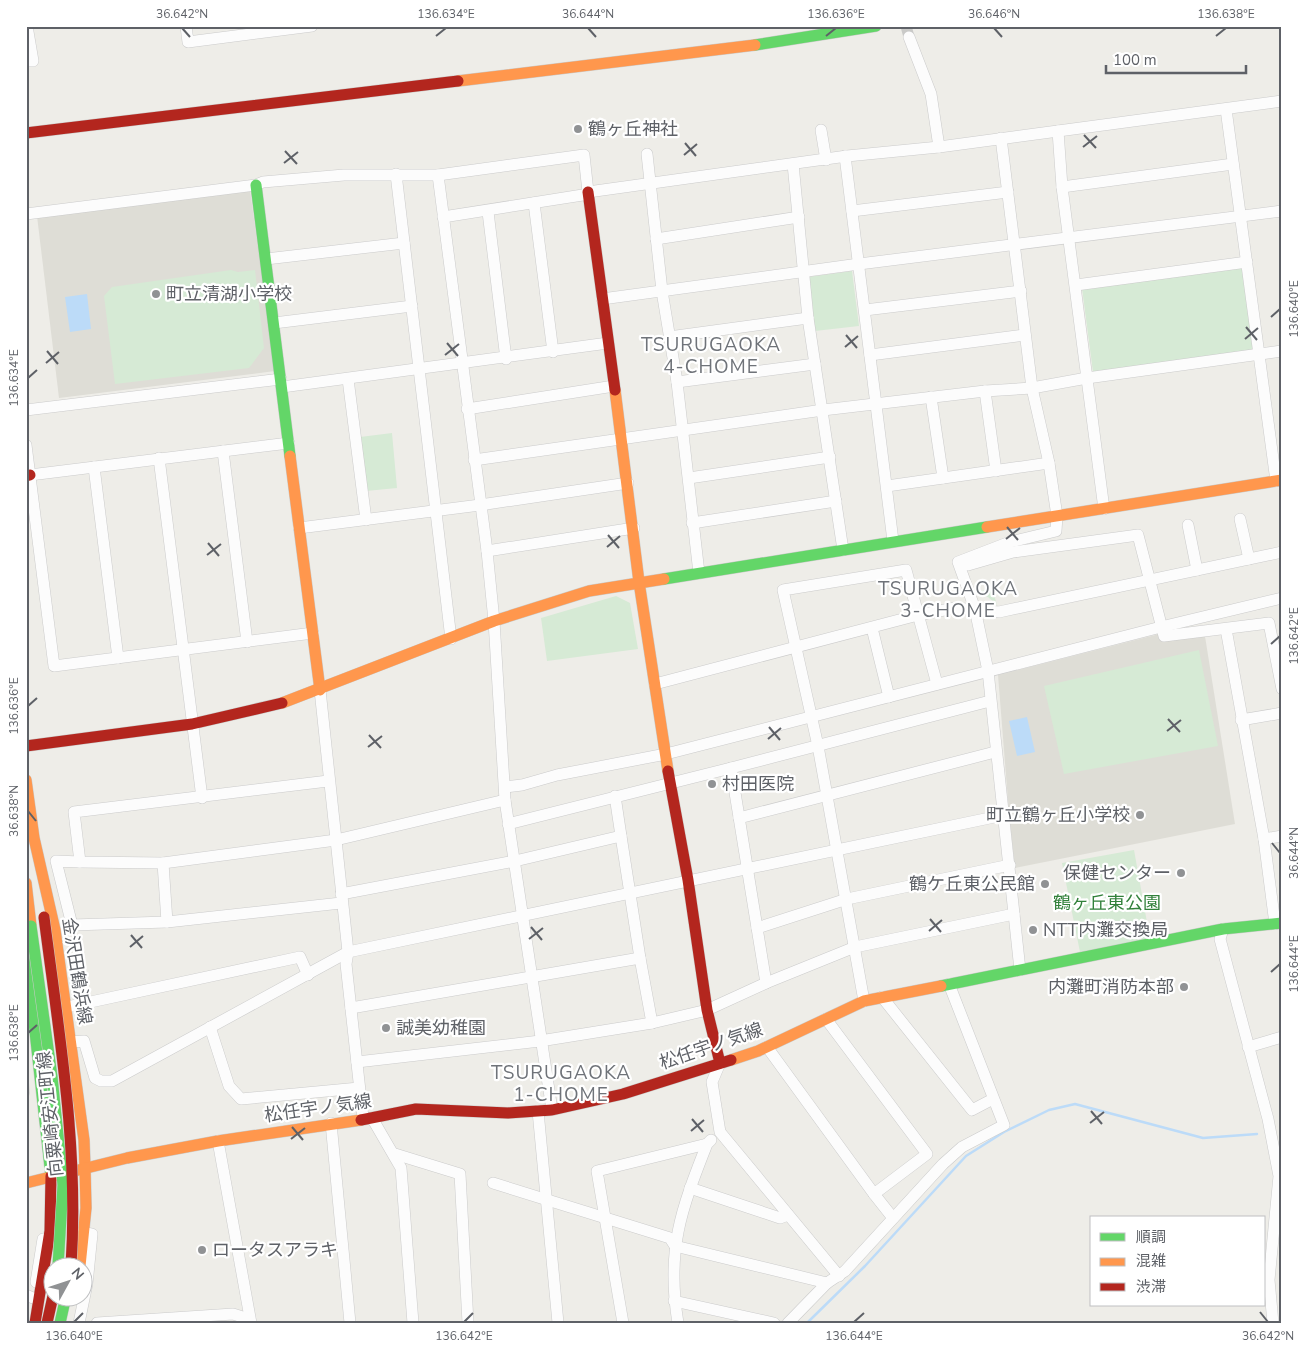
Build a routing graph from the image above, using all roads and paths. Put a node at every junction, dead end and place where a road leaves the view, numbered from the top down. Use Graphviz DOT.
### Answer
graph roads {
  1 [pos="27,26"];
  2 [pos="186,26"];
  3 [pos="312,26"];
  4 [pos="876,26"];
  5 [pos="908,37"];
  6 [pos="26,62"];
  7 [pos="1281,105"];
  8 [pos="1226,109"];
  9 [pos="821,130"];
  10 [pos="1058,131"];
  11 [pos="26,133"];
  12 [pos="1001,138"];
  13 [pos="939,147"];
  14 [pos="647,154"];
  15 [pos="845,156"];
  16 [pos="826,160"];
  17 [pos="792,164"];
  18 [pos="1233,164"];
  19 [pos="396,174"];
  20 [pos="438,175"];
  21 [pos="649,184"];
  22 [pos="256,185"];
  23 [pos="1062,187"];
  24 [pos="1008,192"];
  25 [pos="589,193"];
  26 [pos="534,204"];
  27 [pos="852,211"];
  28 [pos="1282,211"];
  29 [pos="488,212"];
  30 [pos="26,214"];
  31 [pos="443,217"];
  32 [pos="799,217"];
  33 [pos="1241,217"];
  34 [pos="656,238"];
  35 [pos="1071,238"];
  36 [pos="404,243"];
  37 [pos="1016,245"];
  38 [pos="266,259"];
  39 [pos="1247,262"];
  40 [pos="859,264"];
  41 [pos="803,272"];
  42 [pos="1076,285"];
  43 [pos="662,291"];
  44 [pos="1021,291"];
  45 [pos="602,299"];
  46 [pos="412,306"];
  47 [pos="865,310"];
  48 [pos="808,318"];
  49 [pos="274,323"];
  50 [pos="1025,335"];
  51 [pos="669,337"];
  52 [pos="608,344"];
  53 [pos="1282,351"];
  54 [pos="553,352"];
  55 [pos="1259,354"];
  56 [pos="870,355"];
  57 [pos="506,359"];
  58 [pos="814,364"];
  59 [pos="461,365"];
  60 [pos="419,370"];
  61 [pos="1087,378"];
  62 [pos="348,379"];
  63 [pos="677,382"];
  64 [pos="281,383"];
  65 [pos="614,386"];
  66 [pos="1032,388"];
  67 [pos="985,391"];
  68 [pos="931,397"];
  69 [pos="876,404"];
  70 [pos="467,409"];
  71 [pos="26,410"];
  72 [pos="822,410"];
  73 [pos="683,431"];
  74 [pos="622,439"];
  75 [pos="289,443"];
  76 [pos="26,444"];
  77 [pos="223,451"];
  78 [pos="830,457"];
  79 [pos="159,458"];
  80 [pos="474,460"];
  81 [pos="1049,463"];
  82 [pos="94,467"];
  83 [pos="996,471"];
  84 [pos="28,476"];
  85 [pos="688,478"];
  86 [pos="942,478"];
  87 [pos="1279,480"];
  88 [pos="628,482"];
  89 [pos="887,486"];
  90 [pos="836,501"];
  91 [pos="480,506"];
  92 [pos="1104,509"];
  93 [pos="437,511"];
  94 [pos="1057,516"];
  95 [pos="1240,519"];
  96 [pos="366,520"];
  97 [pos="692,522"];
  98 [pos="1188,525"];
  99 [pos="300,528"];
  100 [pos="634,528"];
  101 [pos="893,541"];
  102 [pos="843,550"];
  103 [pos="487,551"];
  104 [pos="1282,552"];
  105 [pos="1249,559"];
  106 [pos="960,567"];
  107 [pos="1198,570"];
  108 [pos="699,573"];
  109 [pos="1150,581"];
  110 [pos="640,582"];
  111 [pos="1282,598"];
  112 [pos="975,609"];
  113 [pos="918,615"];
  114 [pos="494,622"];
  115 [pos="1161,627"];
  116 [pos="872,628"];
  117 [pos="1226,630"];
  118 [pos="313,633"];
  119 [pos="452,639"];
  120 [pos="247,642"];
  121 [pos="795,648"];
  122 [pos="182,649"];
  123 [pos="118,658"];
  124 [pos="988,670"];
  125 [pos="655,684"];
  126 [pos="937,684"];
  127 [pos="1282,689"];
  128 [pos="320,690"];
  129 [pos="890,697"];
  130 [pos="990,701"];
  131 [pos="1282,713"];
  132 [pos="812,718"];
  133 [pos="1241,720"];
  134 [pos="192,724"];
  135 [pos="26,746"];
  136 [pos="818,746"];
  137 [pos="995,752"];
  138 [pos="666,754"];
  139 [pos="731,768"];
  140 [pos="26,780"];
  141 [pos="328,782"];
  142 [pos="670,782"];
  143 [pos="505,787"];
  144 [pos="615,796"];
  145 [pos="826,797"];
  146 [pos="202,798"];
  147 [pos="505,800"];
  148 [pos="1004,814"];
  149 [pos="740,818"];
  150 [pos="508,824"];
  151 [pos="621,836"];
  152 [pos="1282,836"];
  153 [pos="34,838"];
  154 [pos="1264,839"];
  155 [pos="336,840"];
  156 [pos="837,850"];
  157 [pos="515,860"];
  158 [pos="80,862"];
  159 [pos="163,863"];
  160 [pos="1010,865"];
  161 [pos="748,868"];
  162 [pos="688,880"];
  163 [pos="26,883"];
  164 [pos="630,892"];
  165 [pos="341,899"];
  166 [pos="847,899"];
  167 [pos="1014,914"];
  168 [pos="522,915"];
  169 [pos="167,922"];
  170 [pos="1279,923"];
  171 [pos="757,928"];
  172 [pos="1223,929"];
  173 [pos="854,947"];
  174 [pos="26,950"];
  175 [pos="348,952"];
  176 [pos="640,958"];
  177 [pos="1020,970"];
  178 [pos="308,975"];
  179 [pos="532,978"];
  180 [pos="766,983"];
  181 [pos="949,984"];
  182 [pos="882,997"];
  183 [pos="864,1001"];
  184 [pos="72,1006"];
  185 [pos="351,1008"];
  186 [pos="707,1010"];
  187 [pos="826,1019"];
  188 [pos="652,1023"];
  189 [pos="210,1027"];
  190 [pos="1282,1037"];
  191 [pos="540,1041"];
  192 [pos="70,1042"];
  193 [pos="1248,1046"];
  194 [pos="767,1047"];
  195 [pos="357,1062"];
  196 [pos="720,1063"];
  197 [pos="359,1088"];
  198 [pos="994,1099"];
  199 [pos="552,1110"];
  200 [pos="538,1112"];
  201 [pos="367,1118"];
  202 [pos="331,1123"];
  203 [pos="720,1132"];
  204 [pos="1277,1136"];
  205 [pos="218,1141"];
  206 [pos="707,1144"];
  207 [pos="395,1154"];
  208 [pos="927,1154"];
  209 [pos="85,1168"];
  210 [pos="939,1169"];
  211 [pos="51,1176"];
  212 [pos="26,1183"];
  213 [pos="493,1183"];
  214 [pos="690,1188"];
  215 [pos="874,1194"];
  216 [pos="548,1201"];
  217 [pos="788,1215"];
  218 [pos="893,1218"];
  219 [pos="605,1219"];
  220 [pos="83,1232"];
  221 [pos="49,1238"];
  222 [pos="675,1246"];
  223 [pos="59,1256"];
  224 [pos="72,1256"];
  225 [pos="81,1256"];
  226 [pos="839,1276"];
  227 [pos="827,1283"];
  228 [pos="29,1297"];
  229 [pos="674,1301"];
  230 [pos="51,1306"];
  231 [pos="64,1306"];
  232 [pos="73,1306"];
  233 [pos="29,1320"];
  234 [pos="250,1321"];
  235 [pos="47,1323"];
  236 [pos="60,1323"];
  237 [pos="70,1323"];
  238 [pos="79,1323"];
  239 [pos="97,1323"];
  240 [pos="350,1323"];
  241 [pos="413,1323"];
  242 [pos="468,1323"];
  243 [pos="558,1323"];
  244 [pos="623,1323"];
  245 [pos="678,1323"];
  246 [pos="774,1323"];
  247 [pos="788,1323"];
  248 [pos="1273,1323"];
  1 -- 6 [label="street"];
  2 -- 3 [label="street"];
  4 -- 11 [label="main road"];
  5 -- 13 [label="street"];
  7 -- 8 [label="street"];
  8 -- 10 [label="street"];
  8 -- 18 [label="street"];
  9 -- 16 [label="street"];
  10 -- 12 [label="street"];
  10 -- 23 [label="street"];
  12 -- 13 [label="street"];
  12 -- 24 [label="street"];
  13 -- 15 [label="street"];
  14 -- 21 [label="street"];
  15 -- 16 [label="street"];
  15 -- 27 [label="street"];
  16 -- 17 [label="street"];
  17 -- 21 [label="street"];
  17 -- 32 [label="street"];
  18 -- 23 [label="street"];
  18 -- 33 [label="street"];
  19 -- 20 [label="street"];
  19 -- 22 [label="street"];
  19 -- 36 [label="street"];
  20 -- 25 [label="street"];
  20 -- 31 [label="street"];
  21 -- 25 [label="street"];
  21 -- 34 [label="street"];
  22 -- 30 [label="street"];
  22 -- 38 [label="main road"];
  23 -- 35 [label="street"];
  24 -- 27 [label="street"];
  24 -- 37 [label="street"];
  25 -- 26 [label="street"];
  25 -- 45 [label="main road"];
  26 -- 29 [label="street"];
  26 -- 54 [label="street"];
  27 -- 40 [label="street"];
  28 -- 33 [label="street"];
  29 -- 31 [label="street"];
  29 -- 57 [label="street"];
  31 -- 59 [label="street"];
  32 -- 34 [label="street"];
  32 -- 41 [label="street"];
  33 -- 35 [label="street"];
  33 -- 39 [label="street"];
  34 -- 43 [label="street"];
  35 -- 37 [label="street"];
  35 -- 42 [label="street"];
  36 -- 38 [label="street"];
  36 -- 46 [label="street"];
  37 -- 40 [label="street"];
  37 -- 44 [label="street"];
  38 -- 49 [label="main road"];
  39 -- 42 [label="street"];
  39 -- 55 [label="street"];
  40 -- 41 [label="street"];
  40 -- 47 [label="street"];
  41 -- 43 [label="street"];
  41 -- 48 [label="street"];
  42 -- 61 [label="street"];
  43 -- 45 [label="street"];
  43 -- 51 [label="street"];
  44 -- 47 [label="street"];
  44 -- 50 [label="street"];
  45 -- 52 [label="main road"];
  46 -- 49 [label="street"];
  46 -- 60 [label="street"];
  47 -- 56 [label="street"];
  48 -- 51 [label="street"];
  48 -- 58 [label="street"];
  49 -- 64 [label="main road"];
  50 -- 56 [label="street"];
  50 -- 66 [label="street"];
  51 -- 63 [label="street"];
  52 -- 54 [label="street"];
  52 -- 65 [label="main road"];
  53 -- 55 [label="street"];
  54 -- 57 [label="street"];
  55 -- 61 [label="street"];
  55 -- 87 [label="street"];
  56 -- 69 [label="street"];
  57 -- 59 [label="street"];
  58 -- 63 [label="street"];
  58 -- 72 [label="street"];
  59 -- 60 [label="street"];
  59 -- 70 [label="street"];
  60 -- 62 [label="street"];
  60 -- 93 [label="street"];
  61 -- 66 [label="street"];
  61 -- 92 [label="street"];
  62 -- 64 [label="street"];
  62 -- 96 [label="street"];
  63 -- 73 [label="street"];
  64 -- 71 [label="street"];
  64 -- 75 [label="main road"];
  65 -- 70 [label="street"];
  65 -- 74 [label="main road"];
  66 -- 67 [label="street"];
  66 -- 81 [label="street"];
  67 -- 68 [label="street"];
  67 -- 83 [label="street"];
  68 -- 69 [label="street"];
  68 -- 86 [label="street"];
  69 -- 72 [label="street"];
  69 -- 89 [label="street"];
  70 -- 80 [label="street"];
  72 -- 73 [label="street"];
  72 -- 78 [label="street"];
  73 -- 74 [label="street"];
  73 -- 85 [label="street"];
  74 -- 80 [label="street"];
  74 -- 88 [label="main road"];
  75 -- 77 [label="street"];
  75 -- 99 [label="main road"];
  76 -- 84 [label="street"];
  77 -- 79 [label="street"];
  77 -- 120 [label="street"];
  78 -- 85 [label="street"];
  78 -- 90 [label="street"];
  79 -- 82 [label="street"];
  79 -- 122 [label="street"];
  80 -- 91 [label="street"];
  81 -- 83 [label="street"];
  81 -- 94 [label="street"];
  82 -- 84 [label="street"];
  82 -- 123 [label="street"];
  83 -- 86 [label="street"];
  84 -- 123 [label="street"];
  85 -- 97 [label="street"];
  86 -- 89 [label="street"];
  87 -- 92 [label="main road"];
  88 -- 91 [label="street"];
  88 -- 100 [label="main road"];
  89 -- 101 [label="street"];
  90 -- 97 [label="street"];
  90 -- 102 [label="street"];
  91 -- 93 [label="street"];
  91 -- 103 [label="street"];
  92 -- 94 [label="main road"];
  93 -- 96 [label="street"];
  93 -- 119 [label="street"];
  94 -- 101 [label="main road"];
  94 -- 106 [label="street"];
  95 -- 105 [label="street"];
  96 -- 99 [label="street"];
  97 -- 108 [label="street"];
  98 -- 107 [label="street"];
  99 -- 118 [label="main road"];
  100 -- 103 [label="street"];
  100 -- 110 [label="main road"];
  101 -- 102 [label="main road"];
  102 -- 108 [label="main road"];
  103 -- 114 [label="street"];
  104 -- 105 [label="street"];
  105 -- 107 [label="street"];
  106 -- 109 [label="street"];
  106 -- 112 [label="street"];
  107 -- 109 [label="street"];
  108 -- 110 [label="main road"];
  109 -- 112 [label="street"];
  109 -- 115 [label="street"];
  110 -- 114 [label="main road"];
  110 -- 125 [label="main road"];
  111 -- 115 [label="street"];
  112 -- 113 [label="street"];
  112 -- 124 [label="street"];
  113 -- 116 [label="street"];
  113 -- 121 [label="street"];
  113 -- 126 [label="street"];
  114 -- 119 [label="main road"];
  114 -- 143 [label="street"];
  115 -- 117 [label="street"];
  115 -- 124 [label="street"];
  116 -- 121 [label="street"];
  116 -- 129 [label="street"];
  117 -- 127 [label="street"];
  117 -- 133 [label="street"];
  118 -- 120 [label="street"];
  118 -- 128 [label="main road"];
  119 -- 128 [label="main road"];
  120 -- 122 [label="street"];
  121 -- 125 [label="street"];
  121 -- 132 [label="street"];
  122 -- 123 [label="street"];
  122 -- 134 [label="street"];
  124 -- 126 [label="street"];
  124 -- 130 [label="street"];
  125 -- 138 [label="main road"];
  126 -- 129 [label="street"];
  128 -- 134 [label="main road"];
  128 -- 141 [label="street"];
  129 -- 132 [label="street"];
  130 -- 136 [label="street"];
  130 -- 137 [label="street"];
  131 -- 133 [label="street"];
  132 -- 136 [label="street"];
  132 -- 138 [label="street"];
  133 -- 154 [label="street"];
  134 -- 135 [label="main road"];
  134 -- 146 [label="street"];
  136 -- 139 [label="street"];
  136 -- 145 [label="street"];
  137 -- 145 [label="street"];
  137 -- 148 [label="street"];
  138 -- 142 [label="main road"];
  138 -- 143 [label="street"];
  139 -- 142 [label="street"];
  139 -- 149 [label="street"];
  140 -- 153 [label="main road, 金沢田鶴浜線"];
  141 -- 146 [label="street"];
  141 -- 155 [label="street"];
  142 -- 144 [label="street"];
  142 -- 162 [label="main road"];
  143 -- 147 [label="street"];
  144 -- 150 [label="street"];
  144 -- 151 [label="street"];
  145 -- 149 [label="street"];
  145 -- 156 [label="street"];
  146 -- 158 [label="street"];
  147 -- 150 [label="street"];
  147 -- 155 [label="street"];
  148 -- 156 [label="street"];
  148 -- 160 [label="street"];
  149 -- 161 [label="street"];
  150 -- 157 [label="street"];
  151 -- 157 [label="street"];
  151 -- 164 [label="street"];
  152 -- 154 [label="street"];
  153 -- 192 [label="main road, 金沢田鶴浜線"];
  153 -- 224 [label="main road, 向粟崎安江町線, bridge"];
  154 -- 170 [label="street"];
  155 -- 159 [label="street"];
  155 -- 165 [label="street"];
  156 -- 161 [label="street"];
  156 -- 166 [label="street"];
  157 -- 165 [label="street"];
  157 -- 168 [label="street"];
  158 -- 159 [label="street"];
  158 -- 169 [label="street"];
  159 -- 169 [label="street"];
  160 -- 166 [label="street"];
  160 -- 167 [label="street"];
  161 -- 162 [label="street"];
  161 -- 171 [label="street"];
  162 -- 164 [label="street"];
  162 -- 186 [label="main road"];
  163 -- 223 [label="main road, 向粟崎安江町線, bridge"];
  164 -- 168 [label="street"];
  164 -- 176 [label="street"];
  165 -- 169 [label="street"];
  165 -- 175 [label="street"];
  166 -- 171 [label="street"];
  166 -- 173 [label="street"];
  167 -- 173 [label="street"];
  167 -- 177 [label="street"];
  168 -- 175 [label="street"];
  168 -- 179 [label="street"];
  170 -- 172 [label="main road, 松任宇ノ気線"];
  171 -- 180 [label="street"];
  172 -- 177 [label="main road, 松任宇ノ気線"];
  172 -- 193 [label="street"];
  173 -- 180 [label="street"];
  173 -- 183 [label="street"];
  174 -- 211 [label="main road"];
  175 -- 178 [label="street"];
  175 -- 185 [label="street"];
  176 -- 179 [label="street"];
  176 -- 188 [label="street"];
  177 -- 181 [label="main road, 松任宇ノ気線"];
  178 -- 184 [label="street"];
  178 -- 189 [label="street"];
  179 -- 185 [label="street"];
  179 -- 191 [label="street"];
  180 -- 186 [label="street"];
  181 -- 182 [label="main road, 松任宇ノ気線"];
  181 -- 198 [label="street"];
  182 -- 183 [label="main road, 松任宇ノ気線"];
  182 -- 198 [label="street"];
  183 -- 187 [label="main road, 松任宇ノ気線"];
  185 -- 195 [label="street"];
  186 -- 188 [label="street"];
  186 -- 196 [label="main road"];
  187 -- 194 [label="main road, 松任宇ノ気線"];
  187 -- 208 [label="street"];
  188 -- 191 [label="street"];
  189 -- 192 [label="street"];
  189 -- 197 [label="street"];
  190 -- 193 [label="street"];
  191 -- 195 [label="street"];
  191 -- 199 [label="street"];
  192 -- 209 [label="main road, 金沢田鶴浜線"];
  193 -- 204 [label="street"];
  194 -- 196 [label="main road, 松任宇ノ気線"];
  194 -- 215 [label="street"];
  195 -- 197 [label="street"];
  196 -- 199 [label="main road, 松任宇ノ気線"];
  196 -- 203 [label="street"];
  197 -- 201 [label="street"];
  198 -- 210 [label="street"];
  199 -- 200 [label="main road, 松任宇ノ気線"];
  200 -- 201 [label="main road, 松任宇ノ気線"];
  200 -- 216 [label="street"];
  201 -- 202 [label="main road, 松任宇ノ気線"];
  201 -- 207 [label="street"];
  202 -- 205 [label="main road, 松任宇ノ気線"];
  202 -- 240 [label="street"];
  203 -- 206 [label="street"];
  203 -- 217 [label="street"];
  204 -- 248 [label="street"];
  205 -- 209 [label="main road, 松任宇ノ気線"];
  205 -- 234 [label="street"];
  206 -- 214 [label="street"];
  206 -- 219 [label="street"];
  207 -- 241 [label="street"];
  207 -- 242 [label="street"];
  208 -- 210 [label="street"];
  208 -- 215 [label="street"];
  209 -- 211 [label="main road, 松任宇ノ気線"];
  209 -- 220 [label="main road, 金沢田鶴浜線"];
  210 -- 218 [label="street"];
  211 -- 212 [label="main road, 松任宇ノ気線"];
  211 -- 221 [label="main road"];
  213 -- 216 [label="street"];
  214 -- 217 [label="street"];
  214 -- 222 [label="street"];
  215 -- 218 [label="street"];
  216 -- 219 [label="street"];
  216 -- 243 [label="street"];
  217 -- 226 [label="street"];
  218 -- 226 [label="street"];
  219 -- 222 [label="street"];
  219 -- 244 [label="street"];
  220 -- 225 [label="main road, 金沢田鶴浜線"];
  220 -- 238 [label="street"];
  221 -- 228 [label="street"];
  221 -- 233 [label="main road"];
  222 -- 227 [label="street"];
  222 -- 229 [label="street"];
  226 -- 227 [label="street"];
  227 -- 247 [label="street"];
  228 -- 233 [label="street"];
  229 -- 245 [label="street"];
  229 -- 246 [label="street"];
  230 -- 235 [label="main road"];
  231 -- 236 [label="main road"];
  232 -- 237 [label="main road"];
  234 -- 239 [label="street"];
}
